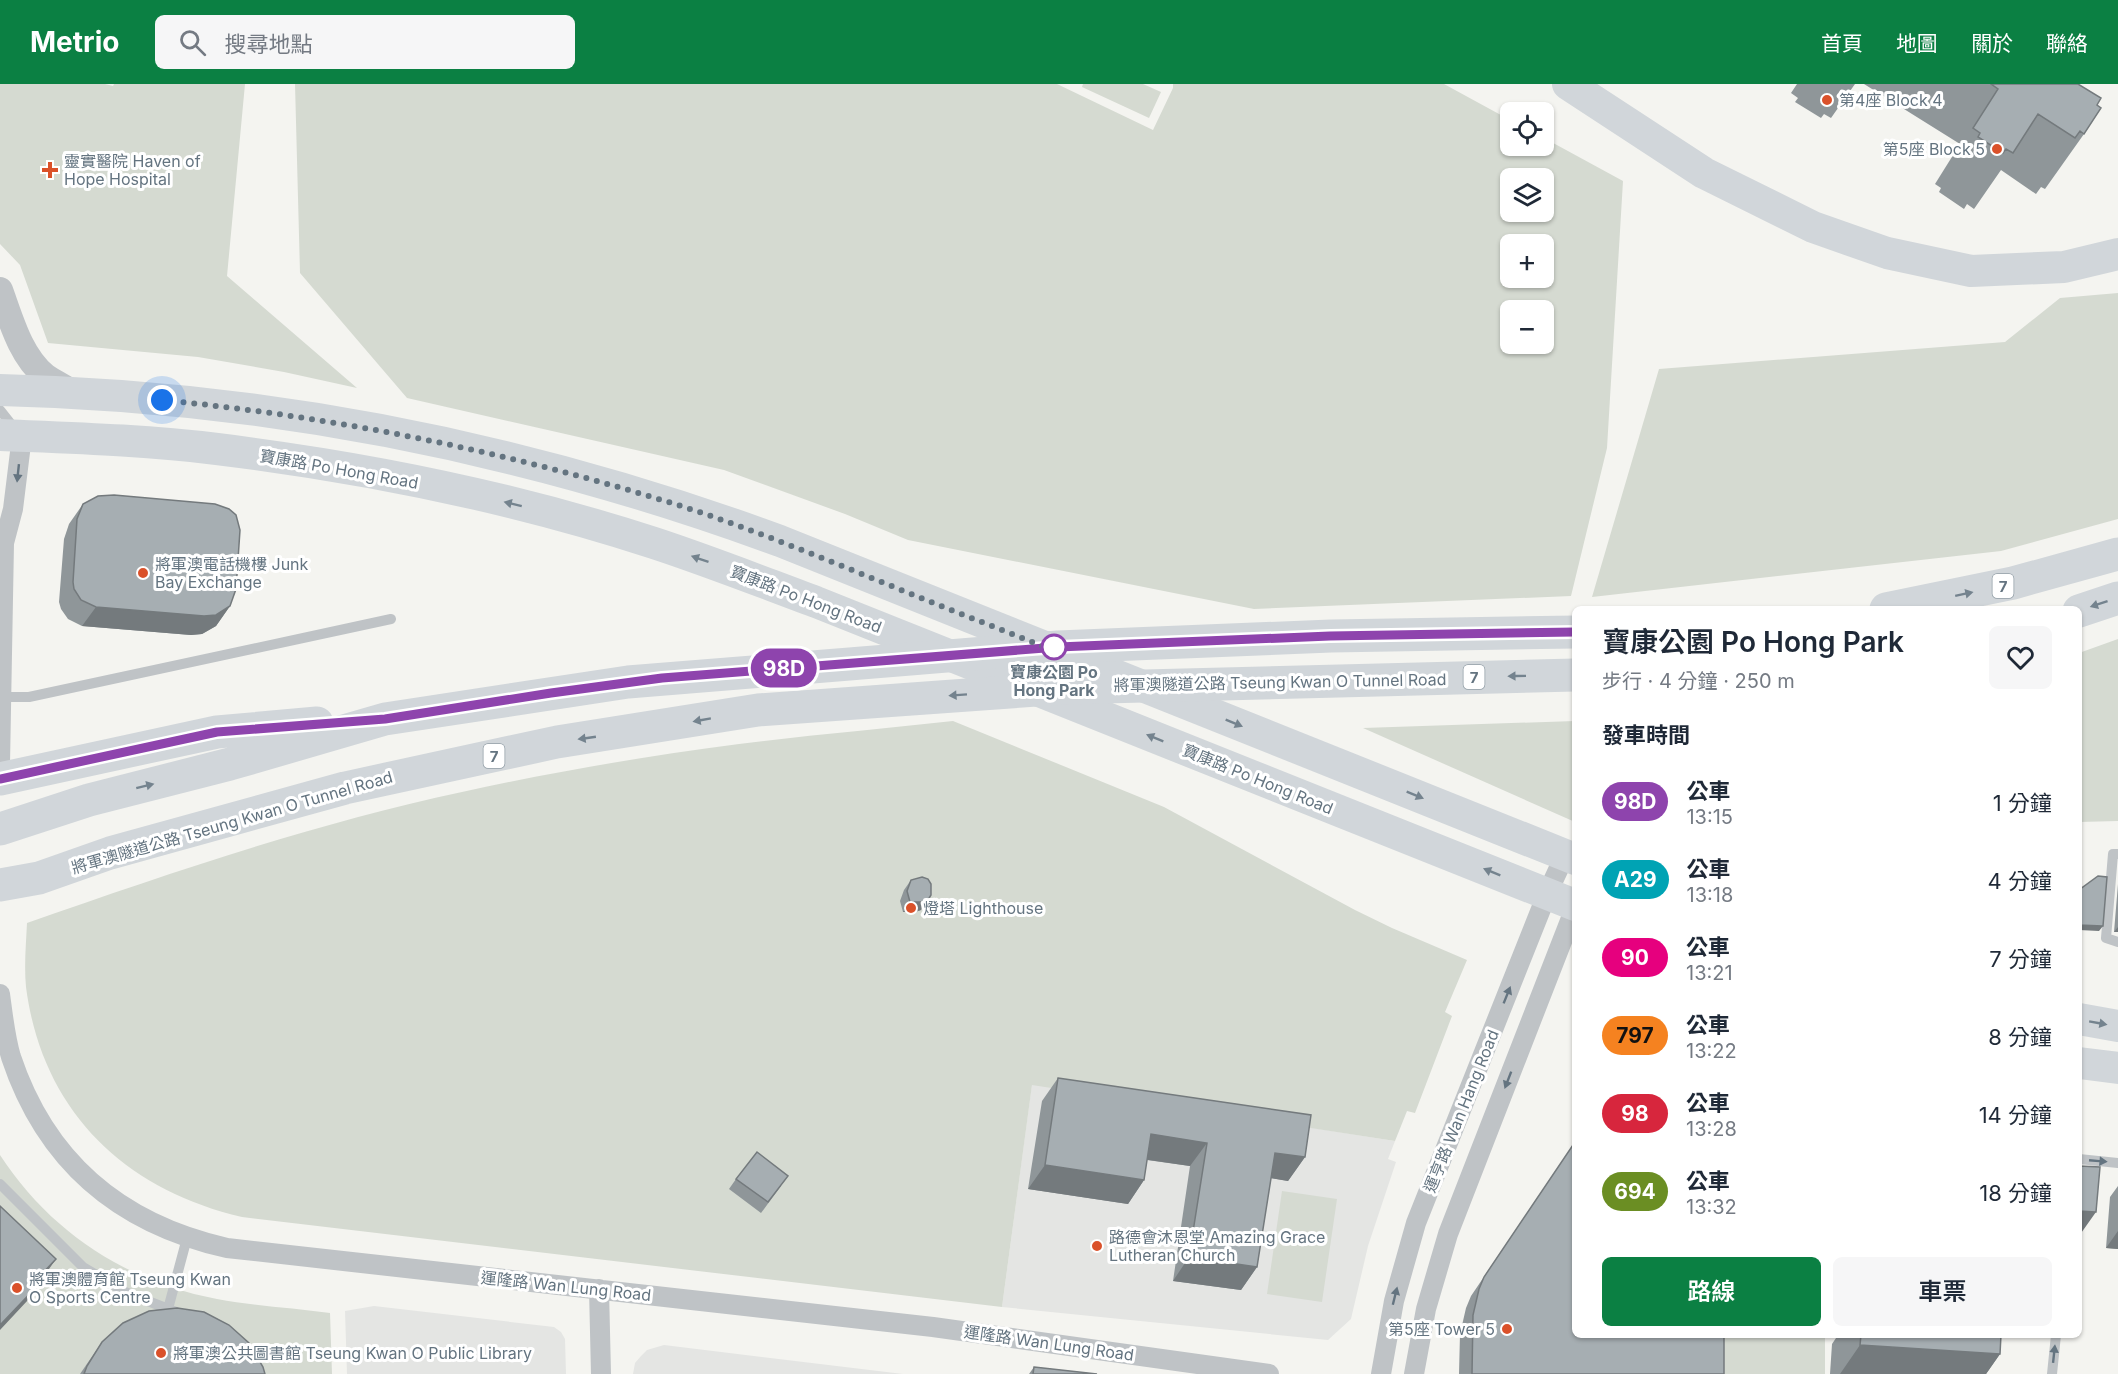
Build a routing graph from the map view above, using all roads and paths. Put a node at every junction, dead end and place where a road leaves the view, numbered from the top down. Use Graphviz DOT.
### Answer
graph roads {
  1 [pos="1588,89"];
  2 [pos="2118,254"];
  3 [pos="1,301"];
  4 [pos="0,390"];
  5 [pos="73,393"];
  6 [pos="0,410"];
  7 [pos="11,436"];
  8 [pos="2,539"];
  9 [pos="2118,554"];
  10 [pos="2118,598"];
  11 [pos="1901,606"];
  12 [pos="2082,609"];
  13 [pos="391,619"];
  14 [pos="1572,632"];
  15 [pos="1,665"];
  16 [pos="1572,675"];
  17 [pos="1,697"];
  18 [pos="385,719"];
  19 [pos="1,737"];
  20 [pos="0,764"];
  21 [pos="0,779"];
  22 [pos="88,800"];
  23 [pos="0,817"];
  24 [pos="0,829"];
  25 [pos="2118,854"];
  26 [pos="1570,857"];
  27 [pos="39,878"];
  28 [pos="0,885"];
  29 [pos="0,899"];
  30 [pos="1566,902"];
  31 [pos="2118,942"];
  32 [pos="0,994"];
  33 [pos="2082,1020"];
  34 [pos="2118,1026"];
  35 [pos="2082,1063"];
  36 [pos="2118,1068"];
  37 [pos="2082,1159"];
  38 [pos="2118,1163"];
  39 [pos="0,1184"];
  40 [pos="187,1238"];
  41 [pos="599,1289"];
  42 [pos="168,1309"];
  43 [pos="196,1320"];
  44 [pos="2056,1338"];
  45 [pos="601,1374"];
  46 [pos="1269,1374"];
  47 [pos="1381,1374"];
  48 [pos="1414,1374"];
  49 [pos="2052,1374"];
  1 -- 2 [label="main road"];
  3 -- 5 [label="street"];
  4 -- 5 [label="main road"];
  5 -- 26 [label="main road, one-way"];
  6 -- 7 [label="lane"];
  7 -- 8 [label="street, one-way"];
  30 -- 7 [label="main road, 寶康路 Po Hong Road, one-way"];
  8 -- 15 [label="street"];
  11 -- 9 [label="highway, 7, one-way"];
  10 -- 12 [label="highway, one-way"];
  13 -- 17 [label="lane"];
  14 -- 18 [label="highway"];
  15 -- 17 [label="street"];
  16 -- 27 [label="highway, 將軍澳隧道公路 Tseung Kwan O Tunnel Road / 7, one-way"];
  17 -- 19 [label="street"];
  18 -- 21 [label="highway"];
  22 -- 18 [label="highway, one-way"];
  19 -- 20 [label="street"];
  22 -- 23 [label="highway"];
  22 -- 24 [label="highway"];
  25 -- 31 [label="lane"];
  26 -- 30 [label="street, 運亨路 Wan Hang Road"];
  27 -- 28 [label="highway, 將軍澳隧道公路 Tseung Kwan O Tunnel Road / 7"];
  27 -- 29 [label="highway"];
  47 -- 30 [label="street, 運亨路 Wan Hang Road, one-way"];
  30 -- 48 [label="street, 運亨路 Wan Hang Road, one-way"];
  32 -- 40 [label="street, 運隆路 Wan Lung Road"];
  33 -- 34 [label="main road, one-way"];
  35 -- 36 [label="main road"];
  37 -- 38 [label="lane, one-way"];
  39 -- 42 [label="lane"];
  40 -- 41 [label="street, 運隆路 Wan Lung Road"];
  40 -- 42 [label="lane"];
  41 -- 45 [label="street"];
  41 -- 46 [label="street, 運隆路 Wan Lung Road"];
  42 -- 43 [label="lane"];
  49 -- 44 [label="lane, one-way"];
}
